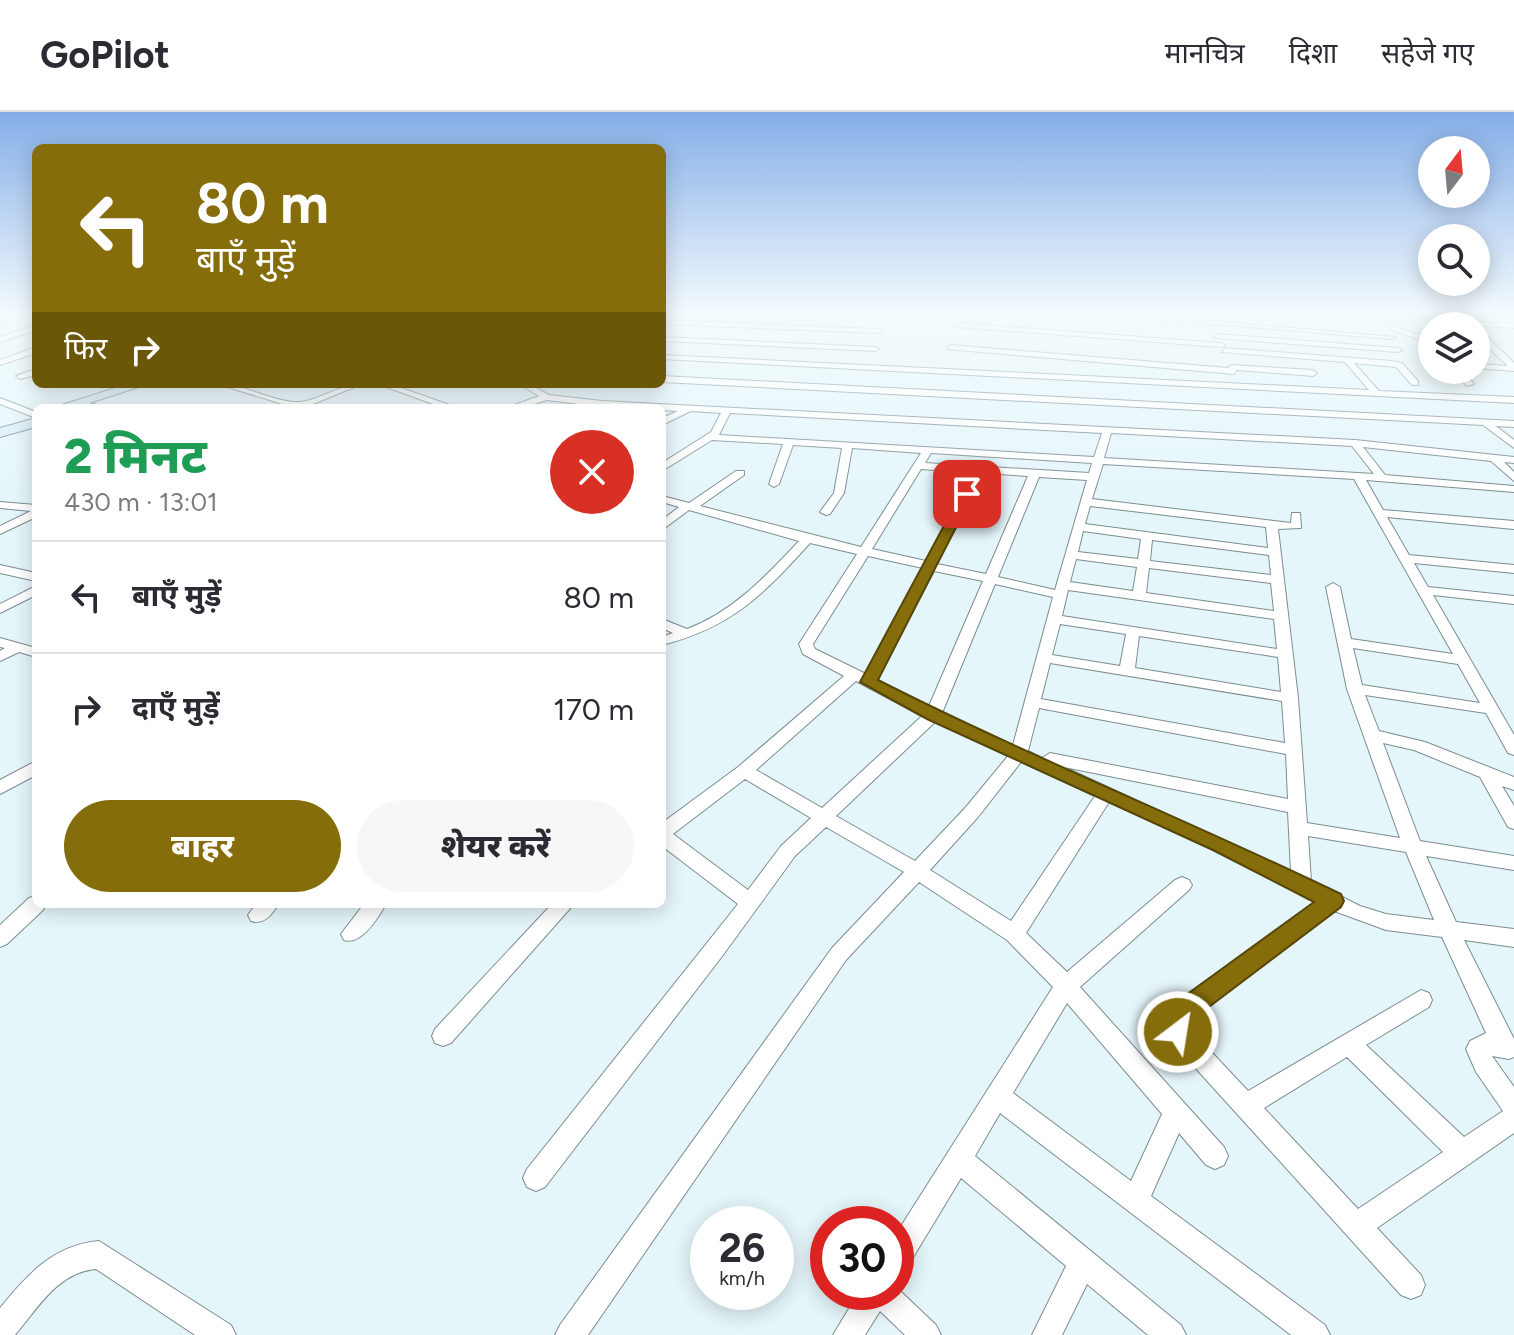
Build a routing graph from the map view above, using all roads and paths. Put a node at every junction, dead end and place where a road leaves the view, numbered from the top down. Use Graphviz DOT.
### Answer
graph roads {
  1 [pos="32,373"];
  2 [pos="706,373"];
  3 [pos="746,373"];
  4 [pos="871,373"];
  5 [pos="957,373"];
  6 [pos="981,373"];
  7 [pos="1235,373"];
  8 [pos="1359,373"];
  9 [pos="1406,373"];
  10 [pos="20,376"];
  11 [pos="1070,377"];
  12 [pos="666,379"];
  13 [pos="701,381"];
  14 [pos="741,383"];
  15 [pos="1415,383"];
  16 [pos="1241,385"];
  17 [pos="1260,387"];
  18 [pos="128,388"];
  19 [pos="148,388"];
  20 [pos="236,388"];
  21 [pos="348,388"];
  22 [pos="394,388"];
  23 [pos="868,389"];
  24 [pos="542,390"];
  25 [pos="695,390"];
  26 [pos="1376,393"];
  27 [pos="959,395"];
  28 [pos="1514,400"];
  29 [pos="0,401"];
  30 [pos="73,404"];
  31 [pos="98,404"];
  32 [pos="292,404"];
  33 [pos="309,404"];
  34 [pos="441,404"];
  35 [pos="518,404"];
  36 [pos="602,404"];
  37 [pos="666,405"];
  38 [pos="687,405"];
  39 [pos="727,410"];
  40 [pos="1278,410"];
  41 [pos="32,415"];
  42 [pos="1083,416"];
  43 [pos="863,417"];
  44 [pos="32,418"];
  45 [pos="32,419"];
  46 [pos="666,419"];
  47 [pos="1286,421"];
  48 [pos="1485,422"];
  49 [pos="963,423"];
  50 [pos="1514,424"];
  51 [pos="0,425"];
  52 [pos="1294,431"];
  53 [pos="1107,432"];
  54 [pos="0,433"];
  55 [pos="711,437"];
  56 [pos="1301,441"];
  57 [pos="789,442"];
  58 [pos="1355,443"];
  59 [pos="1514,445"];
  60 [pos="847,446"];
  61 [pos="1493,457"];
  62 [pos="923,458"];
  63 [pos="1514,460"];
  64 [pos="1098,461"];
  65 [pos="666,465"];
  66 [pos="980,471"];
  67 [pos="740,473"];
  68 [pos="1035,473"];
  69 [pos="1358,476"];
  70 [pos="1094,477"];
  71 [pos="1382,478"];
  72 [pos="1514,478"];
  73 [pos="774,484"];
  74 [pos="1514,489"];
  75 [pos="666,500"];
  76 [pos="1086,502"];
  77 [pos="0,505"];
  78 [pos="689,506"];
  79 [pos="32,507"];
  80 [pos="32,508"];
  81 [pos="826,512"];
  82 [pos="1379,513"];
  83 [pos="1296,515"];
  84 [pos="666,523"];
  85 [pos="1272,524"];
  86 [pos="1514,525"];
  87 [pos="1078,527"];
  88 [pos="0,530"];
  89 [pos="1147,536"];
  90 [pos="807,539"];
  91 [pos="864,551"];
  92 [pos="1274,552"];
  93 [pos="1071,555"];
  94 [pos="1405,558"];
  95 [pos="928,564"];
  96 [pos="1143,564"];
  97 [pos="0,569"];
  98 [pos="1514,569"];
  99 [pos="32,576"];
  100 [pos="992,579"];
  101 [pos="1277,580"];
  102 [pos="1333,587"];
  103 [pos="1063,590"];
  104 [pos="1423,590"];
  105 [pos="32,592"];
  106 [pos="1139,596"];
  107 [pos="1514,600"];
  108 [pos="0,609"];
  109 [pos="1280,616"];
  110 [pos="1054,619"];
  111 [pos="666,625"];
  112 [pos="1133,631"];
  113 [pos="686,634"];
  114 [pos="666,640"];
  115 [pos="0,642"];
  116 [pos="1344,642"];
  117 [pos="18,647"];
  118 [pos="32,652"];
  119 [pos="1284,654"];
  120 [pos="0,657"];
  121 [pos="1045,658"];
  122 [pos="1463,660"];
  123 [pos="1127,671"];
  124 [pos="861,678"];
  125 [pos="1355,689"];
  126 [pos="1290,698"];
  127 [pos="1033,702"];
  128 [pos="1490,709"];
  129 [pos="933,715"];
  130 [pos="1373,735"];
  131 [pos="1514,749"];
  132 [pos="1294,750"];
  133 [pos="1022,754"];
  134 [pos="32,769"];
  135 [pos="744,771"];
  136 [pos="1487,774"];
  137 [pos="1514,784"];
  138 [pos="0,788"];
  139 [pos="1106,793"];
  140 [pos="1297,807"];
  141 [pos="824,817"];
  142 [pos="1514,822"];
  143 [pos="1298,828"];
  144 [pos="666,831"];
  145 [pos="666,837"];
  146 [pos="1414,847"];
  147 [pos="1514,863"];
  148 [pos="917,871"];
  149 [pos="1301,884"];
  150 [pos="1182,885"];
  151 [pos="1333,901"];
  152 [pos="749,902"];
  153 [pos="32,908"];
  154 [pos="373,908"];
  155 [pos="560,908"];
  156 [pos="1448,930"];
  157 [pos="351,934"];
  158 [pos="1014,934"];
  159 [pos="0,938"];
  160 [pos="1514,938"];
  161 [pos="1066,986"];
  162 [pos="1421,1000"];
  163 [pos="443,1036"];
  164 [pos="1349,1044"];
  165 [pos="1509,1048"];
  166 [pos="998,1097"];
  167 [pos="1245,1106"];
  168 [pos="1514,1107"];
  169 [pos="1176,1111"];
  170 [pos="1514,1118"];
  171 [pos="1462,1153"];
  172 [pos="1215,1156"];
  173 [pos="960,1160"];
  174 [pos="536,1178"];
  175 [pos="1135,1201"];
  176 [pos="1356,1226"];
  177 [pos="914,1231"];
  178 [pos="1083,1262"];
  179 [pos="1411,1285"];
  180 [pos="864,1310"];
  181 [pos="900,1310"];
  182 [pos="0,1331"];
  183 [pos="221,1335"];
  184 [pos="570,1335"];
  185 [pos="848,1335"];
  186 [pos="926,1335"];
  187 [pos="1047,1335"];
  188 [pos="1171,1335"];
  189 [pos="1315,1335"];
  1 -- 10 [label="street"];
  2 -- 13 [label="street"];
  3 -- 14 [label="street"];
  4 -- 23 [label="street"];
  5 -- 27 [label="street"];
  6 -- 11 [label="street"];
  7 -- 16 [label="street"];
  8 -- 26 [label="street"];
  9 -- 15 [label="street"];
  11 -- 16 [label="street"];
  11 -- 42 [label="street"];
  12 -- 13 [label="street"];
  13 -- 14 [label="street"];
  13 -- 25 [label="street"];
  14 -- 23 [label="street"];
  16 -- 17 [label="street"];
  17 -- 26 [label="street"];
  17 -- 40 [label="street"];
  18 -- 30 [label="main road"];
  19 -- 31 [label="main road"];
  20 -- 32 [label="street"];
  21 -- 33 [label="street"];
  22 -- 34 [label="street"];
  23 -- 27 [label="street"];
  23 -- 43 [label="street"];
  24 -- 35 [label="street"];
  24 -- 36 [label="street"];
  26 -- 28 [label="street"];
  27 -- 42 [label="street"];
  27 -- 49 [label="street"];
  29 -- 41 [label="street"];
  37 -- 38 [label="street"];
  38 -- 39 [label="street"];
  38 -- 46 [label="street"];
  39 -- 43 [label="street"];
  39 -- 55 [label="street"];
  40 -- 42 [label="street"];
  40 -- 47 [label="street"];
  40 -- 48 [label="street"];
  42 -- 49 [label="street"];
  42 -- 53 [label="street"];
  43 -- 49 [label="street"];
  44 -- 51 [label="main road"];
  45 -- 54 [label="main road"];
  48 -- 50 [label="street"];
  48 -- 59 [label="street"];
  52 -- 56 [label="street"];
  53 -- 56 [label="street"];
  53 -- 64 [label="street"];
  55 -- 57 [label="street"];
  55 -- 65 [label="street"];
  56 -- 58 [label="street"];
  57 -- 60 [label="street"];
  57 -- 73 [label="street"];
  58 -- 61 [label="street"];
  58 -- 71 [label="street"];
  60 -- 62 [label="street"];
  60 -- 81 [label="street"];
  61 -- 63 [label="street"];
  61 -- 72 [label="street"];
  62 -- 64 [label="street"];
  62 -- 66 [label="street"];
  62 -- 91 [label="street"];
  64 -- 69 [label="street"];
  64 -- 70 [label="street"];
  66 -- 68 [label="street"];
  66 -- 95 [label="street"];
  67 -- 78 [label="street"];
  68 -- 70 [label="street"];
  68 -- 100 [label="street"];
  69 -- 71 [label="street"];
  69 -- 82 [label="street"];
  70 -- 76 [label="street"];
  71 -- 74 [label="street"];
  75 -- 78 [label="street"];
  76 -- 85 [label="street"];
  76 -- 87 [label="street"];
  77 -- 79 [label="street"];
  78 -- 84 [label="street"];
  78 -- 90 [label="street"];
  80 -- 88 [label="street"];
  82 -- 86 [label="street"];
  82 -- 94 [label="street"];
  83 -- 85 [label="street"];
  85 -- 92 [label="street"];
  87 -- 89 [label="street"];
  87 -- 93 [label="street"];
  89 -- 92 [label="street"];
  89 -- 96 [label="street"];
  90 -- 91 [label="street"];
  90 -- 113 [label="street"];
  91 -- 95 [label="street"];
  91 -- 124 [label="street"];
  92 -- 101 [label="street"];
  93 -- 96 [label="street"];
  93 -- 103 [label="street"];
  94 -- 98 [label="street"];
  94 -- 104 [label="street"];
  95 -- 100 [label="street"];
  95 -- 124 [label="street"];
  96 -- 101 [label="street"];
  96 -- 106 [label="street"];
  97 -- 99 [label="street"];
  100 -- 103 [label="street"];
  100 -- 129 [label="street"];
  101 -- 109 [label="street"];
  102 -- 116 [label="street"];
  103 -- 106 [label="street"];
  103 -- 110 [label="street"];
  104 -- 107 [label="street"];
  104 -- 122 [label="street"];
  105 -- 108 [label="street"];
  106 -- 109 [label="street"];
  109 -- 119 [label="street"];
  110 -- 112 [label="street"];
  110 -- 121 [label="street"];
  111 -- 113 [label="street"];
  112 -- 119 [label="street"];
  112 -- 123 [label="street"];
  113 -- 114 [label="street"];
  115 -- 117 [label="street"];
  116 -- 122 [label="street"];
  116 -- 125 [label="street"];
  117 -- 118 [label="street"];
  117 -- 120 [label="street"];
  119 -- 126 [label="street"];
  121 -- 123 [label="street"];
  121 -- 127 [label="street"];
  122 -- 128 [label="street"];
  123 -- 126 [label="street"];
  124 -- 129 [label="street"];
  124 -- 135 [label="street"];
  125 -- 128 [label="street"];
  125 -- 130 [label="street"];
  126 -- 132 [label="street"];
  127 -- 132 [label="street"];
  127 -- 133 [label="street"];
  128 -- 131 [label="street"];
  129 -- 133 [label="street"];
  129 -- 141 [label="street"];
  130 -- 136 [label="street"];
  130 -- 146 [label="street"];
  132 -- 140 [label="street"];
  133 -- 139 [label="street"];
  133 -- 140 [label="street"];
  133 -- 148 [label="street"];
  134 -- 138 [label="street"];
  135 -- 141 [label="street"];
  135 -- 144 [label="street"];
  136 -- 137 [label="street"];
  136 -- 142 [label="street"];
  139 -- 149 [label="street"];
  139 -- 158 [label="street"];
  140 -- 143 [label="street"];
  141 -- 148 [label="street"];
  141 -- 152 [label="street"];
  143 -- 146 [label="street"];
  143 -- 149 [label="street"];
  145 -- 152 [label="street"];
  146 -- 147 [label="street"];
  146 -- 156 [label="street"];
  148 -- 158 [label="street"];
  148 -- 184 [label="street"];
  149 -- 151 [label="street"];
  150 -- 161 [label="street"];
  151 -- 156 [label="street"];
  151 -- 167 [label="street"];
  152 -- 174 [label="street"];
  153 -- 159 [label="street"];
  154 -- 157 [label="street"];
  155 -- 163 [label="street"];
  156 -- 160 [label="street"];
  156 -- 165 [label="street"];
  158 -- 161 [label="street"];
  161 -- 166 [label="street"];
  161 -- 169 [label="street"];
  162 -- 164 [label="street"];
  164 -- 167 [label="street"];
  164 -- 171 [label="street"];
  165 -- 168 [label="street"];
  166 -- 173 [label="street"];
  166 -- 175 [label="street"];
  167 -- 176 [label="street"];
  169 -- 172 [label="street"];
  169 -- 175 [label="street"];
  170 -- 171 [label="street"];
  171 -- 176 [label="street"];
  173 -- 177 [label="street"];
  173 -- 178 [label="street"];
  175 -- 189 [label="street"];
  176 -- 179 [label="street"];
  178 -- 187 [label="street"];
  178 -- 188 [label="street"];
  180 -- 185 [label="street"];
  181 -- 186 [label="street"];
  182 -- 183 [label="street"];
}
